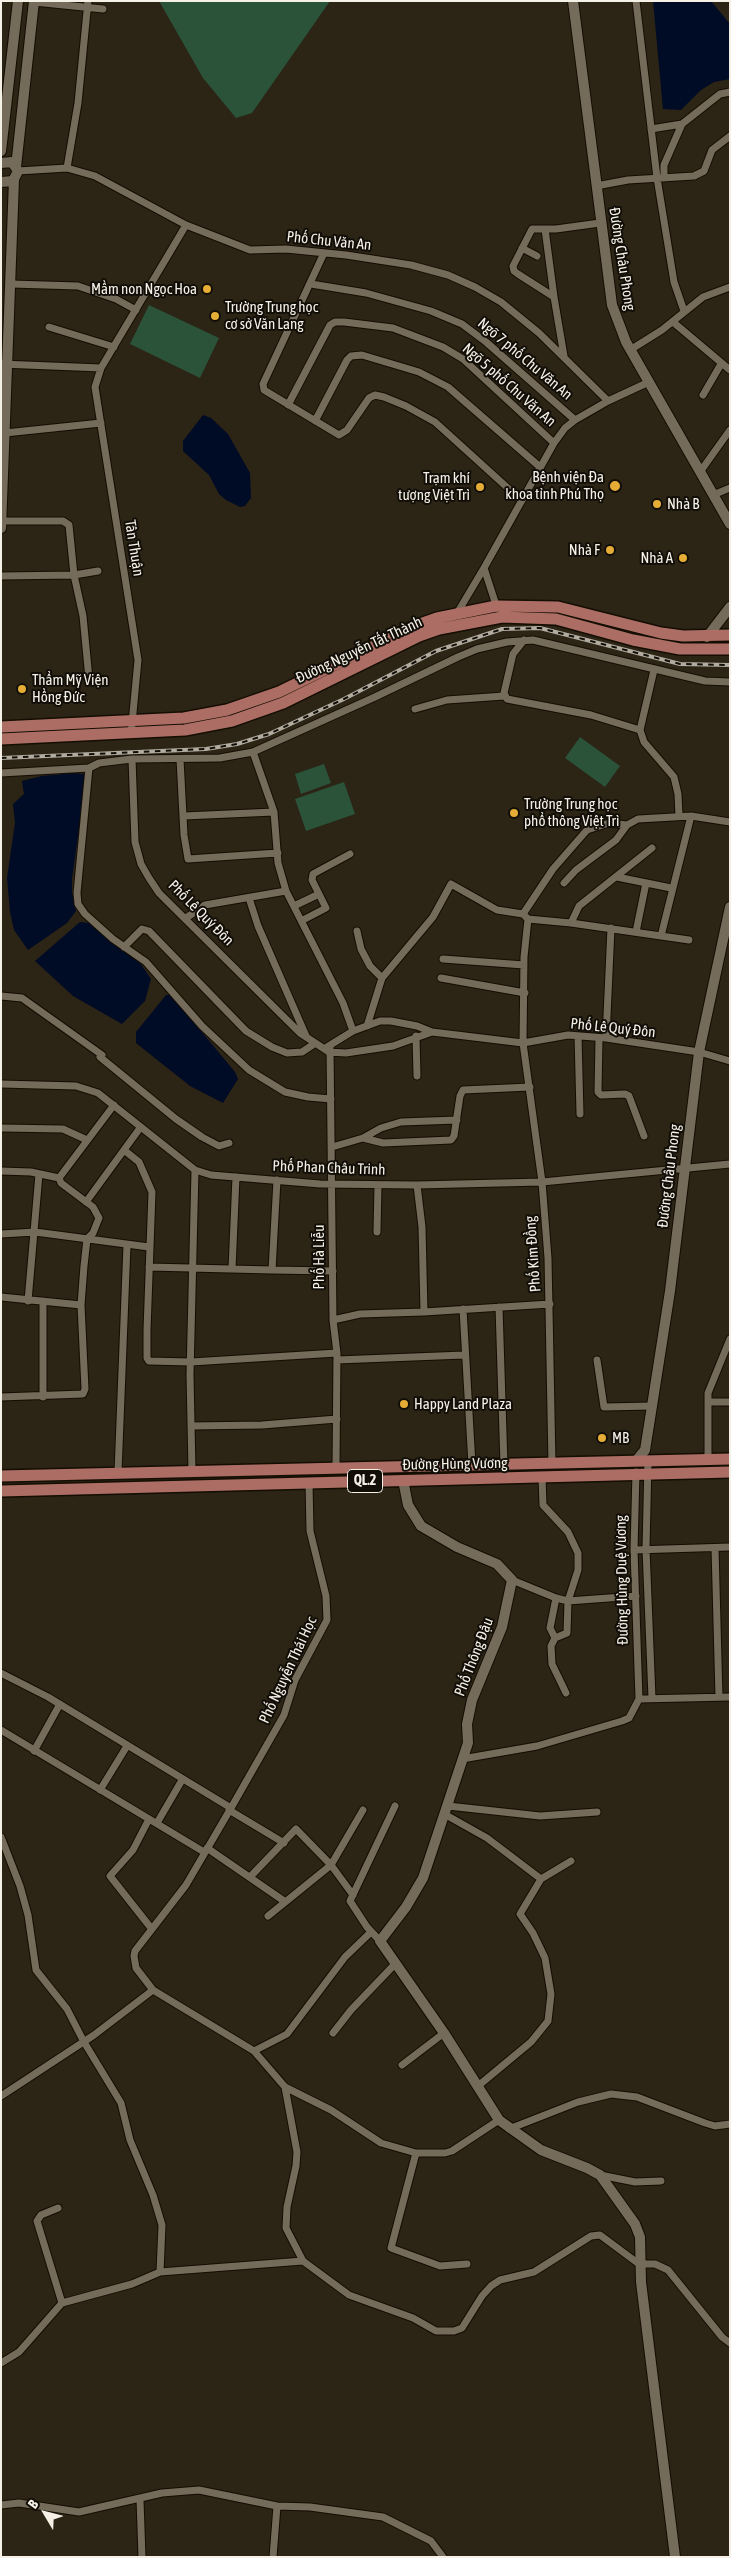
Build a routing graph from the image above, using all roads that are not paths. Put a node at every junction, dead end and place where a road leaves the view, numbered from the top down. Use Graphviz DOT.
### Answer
graph roads {
  1 [pos="18,1"];
  2 [pos="573,1"];
  3 [pos="636,1"];
  4 [pos="34,2"];
  5 [pos="87,4"];
  6 [pos="103,9"];
  7 [pos="730,92"];
  8 [pos="682,124"];
  9 [pos="651,129"];
  10 [pos="730,136"];
  11 [pos="1,152"];
  12 [pos="1,162"];
  13 [pos="67,168"];
  14 [pos="16,173"];
  15 [pos="660,178"];
  16 [pos="1,182"];
  17 [pos="596,186"];
  18 [pos="600,223"];
  19 [pos="186,225"];
  20 [pos="545,229"];
  21 [pos="522,248"];
  22 [pos="324,253"];
  23 [pos="537,256"];
  24 [pos="11,284"];
  25 [pos="311,284"];
  26 [pos="730,287"];
  27 [pos="554,296"];
  28 [pos="136,310"];
  29 [pos="684,311"];
  30 [pos="673,322"];
  31 [pos="49,327"];
  32 [pos="114,347"];
  33 [pos="630,350"];
  34 [pos="564,356"];
  35 [pos="5,364"];
  36 [pos="720,364"];
  37 [pos="101,368"];
  38 [pos="730,370"];
  39 [pos="649,382"];
  40 [pos="703,394"];
  41 [pos="608,401"];
  42 [pos="288,405"];
  43 [pos="576,420"];
  44 [pos="315,421"];
  45 [pos="101,423"];
  46 [pos="730,430"];
  47 [pos="5,433"];
  48 [pos="554,443"];
  49 [pos="540,467"];
  50 [pos="700,472"];
  51 [pos="730,488"];
  52 [pos="713,495"];
  53 [pos="521,500"];
  54 [pos="1,521"];
  55 [pos="730,524"];
  56 [pos="1,528"];
  57 [pos="484,568"];
  58 [pos="98,571"];
  59 [pos="74,575"];
  60 [pos="1,576"];
  61 [pos="496,606"];
  62 [pos="730,607"];
  63 [pos="457,613"];
  64 [pos="502,617"];
  65 [pos="453,626"];
  66 [pos="636,627"];
  67 [pos="730,635"];
  68 [pos="707,636"];
  69 [pos="524,640"];
  70 [pos="633,640"];
  71 [pos="730,648"];
  72 [pos="654,670"];
  73 [pos="89,679"];
  74 [pos="730,682"];
  75 [pos="504,696"];
  76 [pos="415,709"];
  77 [pos="1,727"];
  78 [pos="131,728"];
  79 [pos="640,730"];
  80 [pos="1,739"];
  81 [pos="253,752"];
  82 [pos="180,758"];
  83 [pos="132,759"];
  84 [pos="89,768"];
  85 [pos="1,773"];
  86 [pos="274,812"];
  87 [pos="184,816"];
  88 [pos="679,816"];
  89 [pos="691,816"];
  90 [pos="730,822"];
  91 [pos="627,826"];
  92 [pos="652,848"];
  93 [pos="278,853"];
  94 [pos="350,854"];
  95 [pos="617,877"];
  96 [pos="564,883"];
  97 [pos="646,883"];
  98 [pos="671,888"];
  99 [pos="286,891"];
  100 [pos="319,894"];
  101 [pos="249,898"];
  102 [pos="294,906"];
  103 [pos="730,907"];
  104 [pos="525,917"];
  105 [pos="186,918"];
  106 [pos="302,920"];
  107 [pos="571,923"];
  108 [pos="728,926"];
  109 [pos="611,928"];
  110 [pos="357,931"];
  111 [pos="636,932"];
  112 [pos="661,936"];
  113 [pos="689,940"];
  114 [pos="124,947"];
  115 [pos="443,958"];
  116 [pos="524,965"];
  117 [pos="382,978"];
  118 [pos="442,978"];
  119 [pos="525,993"];
  120 [pos="1,996"];
  121 [pos="367,1026"];
  122 [pos="417,1026"];
  123 [pos="353,1031"];
  124 [pos="432,1032"];
  125 [pos="578,1036"];
  126 [pos="416,1038"];
  127 [pos="602,1038"];
  128 [pos="307,1039"];
  129 [pos="522,1043"];
  130 [pos="314,1044"];
  131 [pos="327,1049"];
  132 [pos="699,1052"];
  133 [pos="730,1061"];
  134 [pos="417,1076"];
  135 [pos="1,1084"];
  136 [pos="530,1087"];
  137 [pos="331,1099"];
  138 [pos="114,1105"];
  139 [pos="580,1114"];
  140 [pos="456,1120"];
  141 [pos="1,1128"];
  142 [pos="140,1128"];
  143 [pos="644,1136"];
  144 [pos="363,1138"];
  145 [pos="87,1140"];
  146 [pos="229,1143"];
  147 [pos="332,1147"];
  148 [pos="124,1150"];
  149 [pos="730,1164"];
  150 [pos="685,1169"];
  151 [pos="195,1170"];
  152 [pos="1,1171"];
  153 [pos="39,1174"];
  154 [pos="236,1177"];
  155 [pos="59,1178"];
  156 [pos="277,1180"];
  157 [pos="542,1182"];
  158 [pos="333,1184"];
  159 [pos="378,1185"];
  160 [pos="417,1185"];
  161 [pos="86,1202"];
  162 [pos="35,1232"];
  163 [pos="378,1232"];
  164 [pos="1,1234"];
  165 [pos="86,1239"];
  166 [pos="127,1245"];
  167 [pos="149,1247"];
  168 [pos="149,1267"];
  169 [pos="192,1267"];
  170 [pos="232,1268"];
  171 [pos="272,1270"];
  172 [pos="333,1271"];
  173 [pos="1,1297"];
  174 [pos="28,1301"];
  175 [pos="43,1301"];
  176 [pos="550,1304"];
  177 [pos="81,1305"];
  178 [pos="499,1307"];
  179 [pos="463,1309"];
  180 [pos="424,1312"];
  181 [pos="333,1320"];
  182 [pos="730,1339"];
  183 [pos="464,1355"];
  184 [pos="337,1356"];
  185 [pos="597,1360"];
  186 [pos="190,1362"];
  187 [pos="43,1397"];
  188 [pos="1,1398"];
  189 [pos="708,1402"];
  190 [pos="730,1402"];
  191 [pos="652,1406"];
  192 [pos="337,1420"];
  193 [pos="191,1426"];
  194 [pos="647,1455"];
  195 [pos="730,1459"];
  196 [pos="708,1460"];
  197 [pos="636,1461"];
  198 [pos="552,1464"];
  199 [pos="472,1465"];
  200 [pos="504,1465"];
  201 [pos="336,1468"];
  202 [pos="262,1469"];
  203 [pos="192,1471"];
  204 [pos="118,1472"];
  205 [pos="730,1472"];
  206 [pos="636,1474"];
  207 [pos="648,1474"];
  208 [pos="1,1476"];
  209 [pos="542,1477"];
  210 [pos="403,1480"];
  211 [pos="309,1482"];
  212 [pos="262,1484"];
  213 [pos="1,1491"];
  214 [pos="730,1547"];
  215 [pos="715,1548"];
  216 [pos="646,1549"];
  217 [pos="634,1550"];
  218 [pos="512,1580"];
  219 [pos="636,1596"];
  220 [pos="556,1598"];
  221 [pos="568,1601"];
  222 [pos="555,1638"];
  223 [pos="1,1673"];
  224 [pos="566,1693"];
  225 [pos="719,1697"];
  226 [pos="730,1697"];
  227 [pos="652,1698"];
  228 [pos="639,1699"];
  229 [pos="60,1704"];
  230 [pos="1,1730"];
  231 [pos="127,1746"];
  232 [pos="34,1751"];
  233 [pos="462,1759"];
  234 [pos="182,1780"];
  235 [pos="100,1790"];
  236 [pos="395,1806"];
  237 [pos="230,1809"];
  238 [pos="363,1810"];
  239 [pos="447,1810"];
  240 [pos="597,1812"];
  241 [pos="149,1819"];
  242 [pos="157,1824"];
  243 [pos="1,1837"];
  244 [pos="284,1843"];
  245 [pos="206,1850"];
  246 [pos="571,1861"];
  247 [pos="331,1865"];
  248 [pos="250,1877"];
  249 [pos="542,1880"];
  250 [pos="353,1895"];
  251 [pos="284,1901"];
  252 [pos="268,1916"];
  253 [pos="151,1928"];
  254 [pos="371,1932"];
  255 [pos="380,1941"];
  256 [pos="395,1964"];
  257 [pos="154,1990"];
  258 [pos="333,2033"];
  259 [pos="444,2033"];
  260 [pos="84,2042"];
  261 [pos="254,2051"];
  262 [pos="402,2065"];
  263 [pos="478,2086"];
  264 [pos="285,2087"];
  265 [pos="1,2096"];
  266 [pos="500,2120"];
  267 [pos="730,2124"];
  268 [pos="509,2129"];
  269 [pos="416,2153"];
  270 [pos="600,2175"];
  271 [pos="661,2181"];
  272 [pos="58,2208"];
  273 [pos="303,2261"];
  274 [pos="467,2264"];
  275 [pos="639,2264"];
  276 [pos="160,2272"];
  277 [pos="62,2303"];
  278 [pos="730,2343"];
  279 [pos="1,2363"];
  280 [pos="140,2500"];
  281 [pos="1,2505"];
  282 [pos="277,2506"];
  283 [pos="142,2557"];
  284 [pos="273,2557"];
  285 [pos="443,2557"];
  286 [pos="675,2557"];
  1 -- 11 [label="street"];
  2 -- 17 [label="street, Đường Châu Phong"];
  3 -- 9 [label="street"];
  4 -- 5 [label="street"];
  4 -- 14 [label="street"];
  5 -- 6 [label="street"];
  5 -- 13 [label="street"];
  7 -- 8 [label="street"];
  8 -- 9 [label="street"];
  8 -- 15 [label="street"];
  9 -- 15 [label="street"];
  10 -- 15 [label="street"];
  12 -- 14 [label="street"];
  13 -- 14 [label="street, Phố Chu Văn An"];
  13 -- 19 [label="street, Phố Chu Văn An"];
  14 -- 16 [label="street"];
  14 -- 24 [label="street"];
  15 -- 17 [label="street"];
  15 -- 29 [label="street"];
  17 -- 18 [label="street, Đường Châu Phong"];
  18 -- 20 [label="street"];
  18 -- 33 [label="street, Đường Châu Phong"];
  19 -- 22 [label="street, Phố Chu Văn An"];
  19 -- 28 [label="street, Tân Thuận"];
  20 -- 21 [label="street"];
  20 -- 27 [label="street"];
  21 -- 23 [label="street"];
  21 -- 27 [label="street"];
  22 -- 25 [label="street"];
  22 -- 34 [label="street, Phố Chu Văn An"];
  24 -- 28 [label="street"];
  24 -- 35 [label="street"];
  25 -- 42 [label="street"];
  25 -- 43 [label="street, Ngõ 7 phố Chu Văn An"];
  26 -- 29 [label="street"];
  27 -- 34 [label="street"];
  28 -- 32 [label="street, Tân Thuận"];
  29 -- 30 [label="street"];
  30 -- 33 [label="street"];
  30 -- 36 [label="street"];
  31 -- 32 [label="street"];
  32 -- 37 [label="street, Tân Thuận"];
  33 -- 39 [label="street, Đường Châu Phong"];
  34 -- 41 [label="street, Phố Chu Văn An"];
  35 -- 37 [label="street"];
  35 -- 47 [label="street"];
  36 -- 38 [label="street"];
  36 -- 40 [label="street"];
  37 -- 45 [label="street, Tân Thuận"];
  39 -- 41 [label="street"];
  39 -- 50 [label="street, Đường Châu Phong"];
  41 -- 43 [label="street"];
  42 -- 44 [label="street"];
  42 -- 48 [label="street, Ngõ 5 phố Chu Văn An"];
  43 -- 48 [label="street"];
  44 -- 49 [label="street"];
  44 -- 53 [label="street"];
  45 -- 47 [label="street"];
  45 -- 78 [label="street, Tân Thuận"];
  46 -- 50 [label="street"];
  47 -- 54 [label="street"];
  48 -- 49 [label="street"];
  49 -- 53 [label="street"];
  50 -- 52 [label="street, Đường Châu Phong"];
  51 -- 52 [label="street"];
  52 -- 55 [label="street, Đường Châu Phong"];
  53 -- 57 [label="street"];
  54 -- 56 [label="street"];
  54 -- 59 [label="street"];
  57 -- 61 [label="street"];
  57 -- 63 [label="street"];
  58 -- 59 [label="street"];
  59 -- 60 [label="street"];
  59 -- 73 [label="street"];
  61 -- 63 [label="main road, Đường Nguyễn Tất Thành"];
  61 -- 64 [label="street"];
  61 -- 66 [label="main road, Đường Nguyễn Tất Thành"];
  62 -- 68 [label="street"];
  63 -- 65 [label="street"];
  63 -- 78 [label="main road, Đường Nguyễn Tất Thành"];
  64 -- 65 [label="main road, Đường Nguyễn Tất Thành"];
  64 -- 70 [label="main road, Đường Nguyễn Tất Thành"];
  65 -- 78 [label="main road, Đường Nguyễn Tất Thành"];
  66 -- 68 [label="main road, Đường Nguyễn Tất Thành"];
  66 -- 70 [label="main road"];
  67 -- 68 [label="main road, Đường Nguyễn Tất Thành"];
  69 -- 72 [label="street"];
  69 -- 75 [label="street"];
  69 -- 81 [label="street"];
  70 -- 71 [label="main road, Đường Nguyễn Tất Thành"];
  72 -- 74 [label="street"];
  72 -- 79 [label="street"];
  75 -- 76 [label="street"];
  75 -- 79 [label="street"];
  77 -- 78 [label="main road, Đường Nguyễn Tất Thành"];
  78 -- 80 [label="main road, Đường Nguyễn Tất Thành"];
  79 -- 88 [label="street"];
  81 -- 82 [label="street"];
  81 -- 86 [label="street"];
  82 -- 83 [label="street"];
  82 -- 87 [label="street"];
  83 -- 84 [label="street"];
  83 -- 105 [label="street, Phố Lê Quý Đôn"];
  84 -- 85 [label="street"];
  84 -- 114 [label="street"];
  86 -- 87 [label="street"];
  86 -- 93 [label="street"];
  87 -- 93 [label="street"];
  88 -- 89 [label="street"];
  88 -- 91 [label="street"];
  89 -- 90 [label="street"];
  89 -- 98 [label="street"];
  91 -- 96 [label="street"];
  91 -- 104 [label="street"];
  92 -- 95 [label="street"];
  93 -- 99 [label="street"];
  94 -- 100 [label="street"];
  95 -- 97 [label="street"];
  95 -- 107 [label="street"];
  97 -- 98 [label="street"];
  97 -- 111 [label="street"];
  98 -- 112 [label="street"];
  99 -- 101 [label="street"];
  99 -- 102 [label="street"];
  100 -- 102 [label="street"];
  100 -- 106 [label="street"];
  101 -- 105 [label="street"];
  101 -- 128 [label="street"];
  102 -- 106 [label="street"];
  103 -- 108 [label="street, Đường Châu Phong"];
  104 -- 107 [label="street"];
  104 -- 116 [label="street, Phố Kim Đồng"];
  104 -- 117 [label="street"];
  105 -- 128 [label="street, Phố Lê Quý Đôn"];
  106 -- 123 [label="street"];
  107 -- 109 [label="street"];
  108 -- 132 [label="street, Đường Châu Phong"];
  109 -- 111 [label="street"];
  109 -- 127 [label="street"];
  110 -- 117 [label="street"];
  111 -- 112 [label="street"];
  112 -- 113 [label="street"];
  114 -- 130 [label="street"];
  114 -- 137 [label="street"];
  115 -- 116 [label="street"];
  116 -- 119 [label="street, Phố Kim Đồng"];
  117 -- 121 [label="street"];
  118 -- 119 [label="street"];
  119 -- 129 [label="street, Phố Kim Đồng"];
  120 -- 146 [label="street"];
  121 -- 122 [label="street, Phố Lê Quý Đôn"];
  121 -- 123 [label="street, Phố Lê Quý Đôn"];
  122 -- 124 [label="street, Phố Lê Quý Đôn"];
  122 -- 126 [label="street"];
  123 -- 131 [label="street, Phố Lê Quý Đôn"];
  124 -- 126 [label="street, Phố Lê Quý Đôn"];
  124 -- 129 [label="street, Phố Lê Quý Đôn"];
  125 -- 127 [label="street, Phố Lê Quý Đôn"];
  125 -- 129 [label="street, Phố Lê Quý Đôn"];
  125 -- 139 [label="street"];
  126 -- 131 [label="street, Phố Lê Quý Đôn"];
  126 -- 134 [label="street"];
  127 -- 132 [label="street, Phố Lê Quý Đôn"];
  127 -- 143 [label="street"];
  128 -- 130 [label="street, Phố Lê Quý Đôn"];
  129 -- 136 [label="street, Phố Kim Đồng"];
  130 -- 131 [label="street, Phố Lê Quý Đôn"];
  131 -- 137 [label="street, Phố Hà Liễu"];
  132 -- 133 [label="street, Phố Lê Quý Đôn"];
  132 -- 150 [label="street, Đường Châu Phong"];
  135 -- 138 [label="street, Phố Phan Châu Trinh"];
  136 -- 140 [label="street"];
  136 -- 157 [label="street, Phố Kim Đồng"];
  137 -- 147 [label="street, Phố Hà Liễu"];
  138 -- 142 [label="street, Phố Phan Châu Trinh"];
  138 -- 145 [label="street"];
  140 -- 144 [label="street"];
  140 -- 144 [label="street"];
  141 -- 145 [label="street"];
  142 -- 148 [label="street"];
  142 -- 151 [label="street, Phố Phan Châu Trinh"];
  144 -- 147 [label="street"];
  145 -- 155 [label="street"];
  147 -- 158 [label="street, Phố Hà Liễu"];
  148 -- 161 [label="street"];
  148 -- 167 [label="street"];
  149 -- 150 [label="street, Phố Phan Châu Trinh"];
  150 -- 157 [label="street, Phố Phan Châu Trinh"];
  150 -- 191 [label="street, Đường Châu Phong"];
  151 -- 154 [label="street, Phố Phan Châu Trinh"];
  151 -- 169 [label="street"];
  152 -- 153 [label="street"];
  153 -- 155 [label="street"];
  153 -- 162 [label="street"];
  154 -- 156 [label="street, Phố Phan Châu Trinh"];
  154 -- 170 [label="street"];
  155 -- 161 [label="street"];
  156 -- 158 [label="street, Phố Phan Châu Trinh"];
  156 -- 171 [label="street"];
  157 -- 160 [label="street, Phố Phan Châu Trinh"];
  157 -- 176 [label="street, Phố Kim Đồng"];
  158 -- 159 [label="street, Phố Phan Châu Trinh"];
  158 -- 172 [label="street, Phố Hà Liễu"];
  159 -- 160 [label="street, Phố Phan Châu Trinh"];
  159 -- 163 [label="street"];
  160 -- 180 [label="street"];
  161 -- 165 [label="street"];
  162 -- 164 [label="street"];
  162 -- 165 [label="street"];
  162 -- 174 [label="street"];
  165 -- 166 [label="street"];
  165 -- 177 [label="street"];
  166 -- 167 [label="street"];
  166 -- 204 [label="street"];
  167 -- 168 [label="street"];
  168 -- 169 [label="street"];
  168 -- 186 [label="street"];
  169 -- 170 [label="street"];
  169 -- 186 [label="street"];
  170 -- 171 [label="street"];
  171 -- 172 [label="street"];
  172 -- 181 [label="street, Phố Hà Liễu"];
  173 -- 174 [label="street"];
  174 -- 175 [label="street"];
  175 -- 177 [label="street"];
  175 -- 187 [label="street"];
  176 -- 178 [label="street"];
  176 -- 198 [label="street, Phố Kim Đồng"];
  177 -- 187 [label="street"];
  178 -- 179 [label="street"];
  178 -- 200 [label="street"];
  179 -- 180 [label="street"];
  179 -- 183 [label="street"];
  180 -- 181 [label="street"];
  181 -- 184 [label="street, Phố Hà Liễu"];
  182 -- 189 [label="street"];
  183 -- 184 [label="street"];
  183 -- 199 [label="street"];
  184 -- 186 [label="street"];
  184 -- 192 [label="street, Phố Hà Liễu"];
  185 -- 191 [label="street"];
  186 -- 193 [label="street"];
  187 -- 188 [label="street"];
  189 -- 190 [label="street"];
  189 -- 196 [label="street"];
  191 -- 194 [label="street, Đường Châu Phong"];
  192 -- 193 [label="street"];
  192 -- 201 [label="street, Phố Hà Liễu"];
  193 -- 203 [label="street"];
  194 -- 196 [label="main road, Đường Hùng Vương / QL.2"];
  194 -- 197 [label="main road, Đường Hùng Vương / QL.2"];
  194 -- 207 [label="street, Đường Hùng Duệ Vương"];
  195 -- 196 [label="main road, Đường Hùng Vương / QL.2"];
  197 -- 198 [label="main road, Đường Hùng Vương / QL.2"];
  197 -- 206 [label="street, Đường Hùng Duệ Vương"];
  198 -- 200 [label="main road, Đường Hùng Vương / QL.2"];
  199 -- 200 [label="main road, Đường Hùng Vương / QL.2"];
  199 -- 201 [label="main road, Đường Hùng Vương / QL.2"];
  201 -- 202 [label="main road, Đường Hùng Vương / QL.2"];
  202 -- 203 [label="main road, Đường Hùng Vương / QL.2"];
  202 -- 212 [label="main road"];
  203 -- 204 [label="main road, Đường Hùng Vương / QL.2"];
  204 -- 208 [label="main road, Đường Hùng Vương / QL.2"];
  205 -- 207 [label="main road, Đường Hùng Vương / QL.2"];
  206 -- 207 [label="main road, Đường Hùng Vương / QL.2"];
  206 -- 209 [label="main road, Đường Hùng Vương / QL.2"];
  206 -- 217 [label="street, Đường Hùng Duệ Vương"];
  207 -- 216 [label="street, Đường Hùng Duệ Vương"];
  209 -- 210 [label="main road, Đường Hùng Vương / QL.2"];
  209 -- 221 [label="street"];
  210 -- 211 [label="main road, Đường Hùng Vương / QL.2"];
  210 -- 218 [label="street"];
  211 -- 212 [label="main road, Đường Hùng Vương / QL.2"];
  211 -- 237 [label="street, Phố Nguyễn Thái Học"];
  212 -- 213 [label="main road, Đường Hùng Vương / QL.2"];
  214 -- 215 [label="street"];
  215 -- 216 [label="street"];
  215 -- 225 [label="street"];
  216 -- 217 [label="street"];
  216 -- 227 [label="street, Đường Hùng Duệ Vương"];
  217 -- 219 [label="street, Đường Hùng Duệ Vương"];
  218 -- 220 [label="street"];
  218 -- 233 [label="street, Phố Thông Đậu"];
  219 -- 221 [label="street"];
  219 -- 228 [label="street, Đường Hùng Duệ Vương"];
  220 -- 221 [label="street"];
  220 -- 222 [label="street"];
  221 -- 222 [label="street"];
  222 -- 224 [label="street"];
  223 -- 229 [label="street"];
  225 -- 226 [label="street"];
  225 -- 227 [label="street"];
  227 -- 228 [label="street"];
  228 -- 233 [label="street"];
  229 -- 231 [label="street"];
  229 -- 232 [label="street"];
  230 -- 232 [label="street"];
  231 -- 234 [label="street"];
  231 -- 235 [label="street"];
  232 -- 235 [label="street"];
  233 -- 239 [label="street, Phố Thông Đậu"];
  234 -- 237 [label="street"];
  234 -- 242 [label="street"];
  235 -- 241 [label="street"];
  236 -- 250 [label="street"];
  237 -- 244 [label="street"];
  237 -- 245 [label="street, Phố Nguyễn Thái Học"];
  238 -- 247 [label="street"];
  239 -- 240 [label="street"];
  239 -- 249 [label="street"];
  239 -- 255 [label="street, Phố Thông Đậu"];
  241 -- 242 [label="street"];
  241 -- 253 [label="street"];
  242 -- 245 [label="street"];
  243 -- 260 [label="street"];
  244 -- 247 [label="street"];
  244 -- 248 [label="street"];
  245 -- 248 [label="street"];
  245 -- 253 [label="street, Phố Nguyễn Thái Học"];
  246 -- 249 [label="street"];
  247 -- 250 [label="street"];
  247 -- 251 [label="street"];
  248 -- 251 [label="street"];
  249 -- 263 [label="street"];
  250 -- 254 [label="street"];
  251 -- 252 [label="street"];
  253 -- 257 [label="street, Phố Nguyễn Thái Học"];
  254 -- 255 [label="street"];
  254 -- 261 [label="street"];
  255 -- 256 [label="street"];
  256 -- 258 [label="street"];
  256 -- 259 [label="street"];
  257 -- 260 [label="street"];
  257 -- 261 [label="street, Phố Nguyễn Thái Học"];
  259 -- 262 [label="street"];
  259 -- 263 [label="street"];
  260 -- 265 [label="street"];
  260 -- 276 [label="street"];
  261 -- 264 [label="street, Phố Nguyễn Thái Học"];
  263 -- 266 [label="street"];
  264 -- 269 [label="street"];
  264 -- 273 [label="street"];
  266 -- 268 [label="street"];
  266 -- 269 [label="street"];
  267 -- 268 [label="street"];
  268 -- 270 [label="street"];
  269 -- 274 [label="street"];
  270 -- 271 [label="street"];
  270 -- 275 [label="street"];
  272 -- 277 [label="street"];
  273 -- 275 [label="street"];
  273 -- 276 [label="street"];
  275 -- 278 [label="street"];
  275 -- 286 [label="street"];
  276 -- 277 [label="street"];
  277 -- 279 [label="street"];
  280 -- 281 [label="street"];
  280 -- 282 [label="street"];
  280 -- 283 [label="street"];
  282 -- 284 [label="street"];
  282 -- 285 [label="street"];
}
